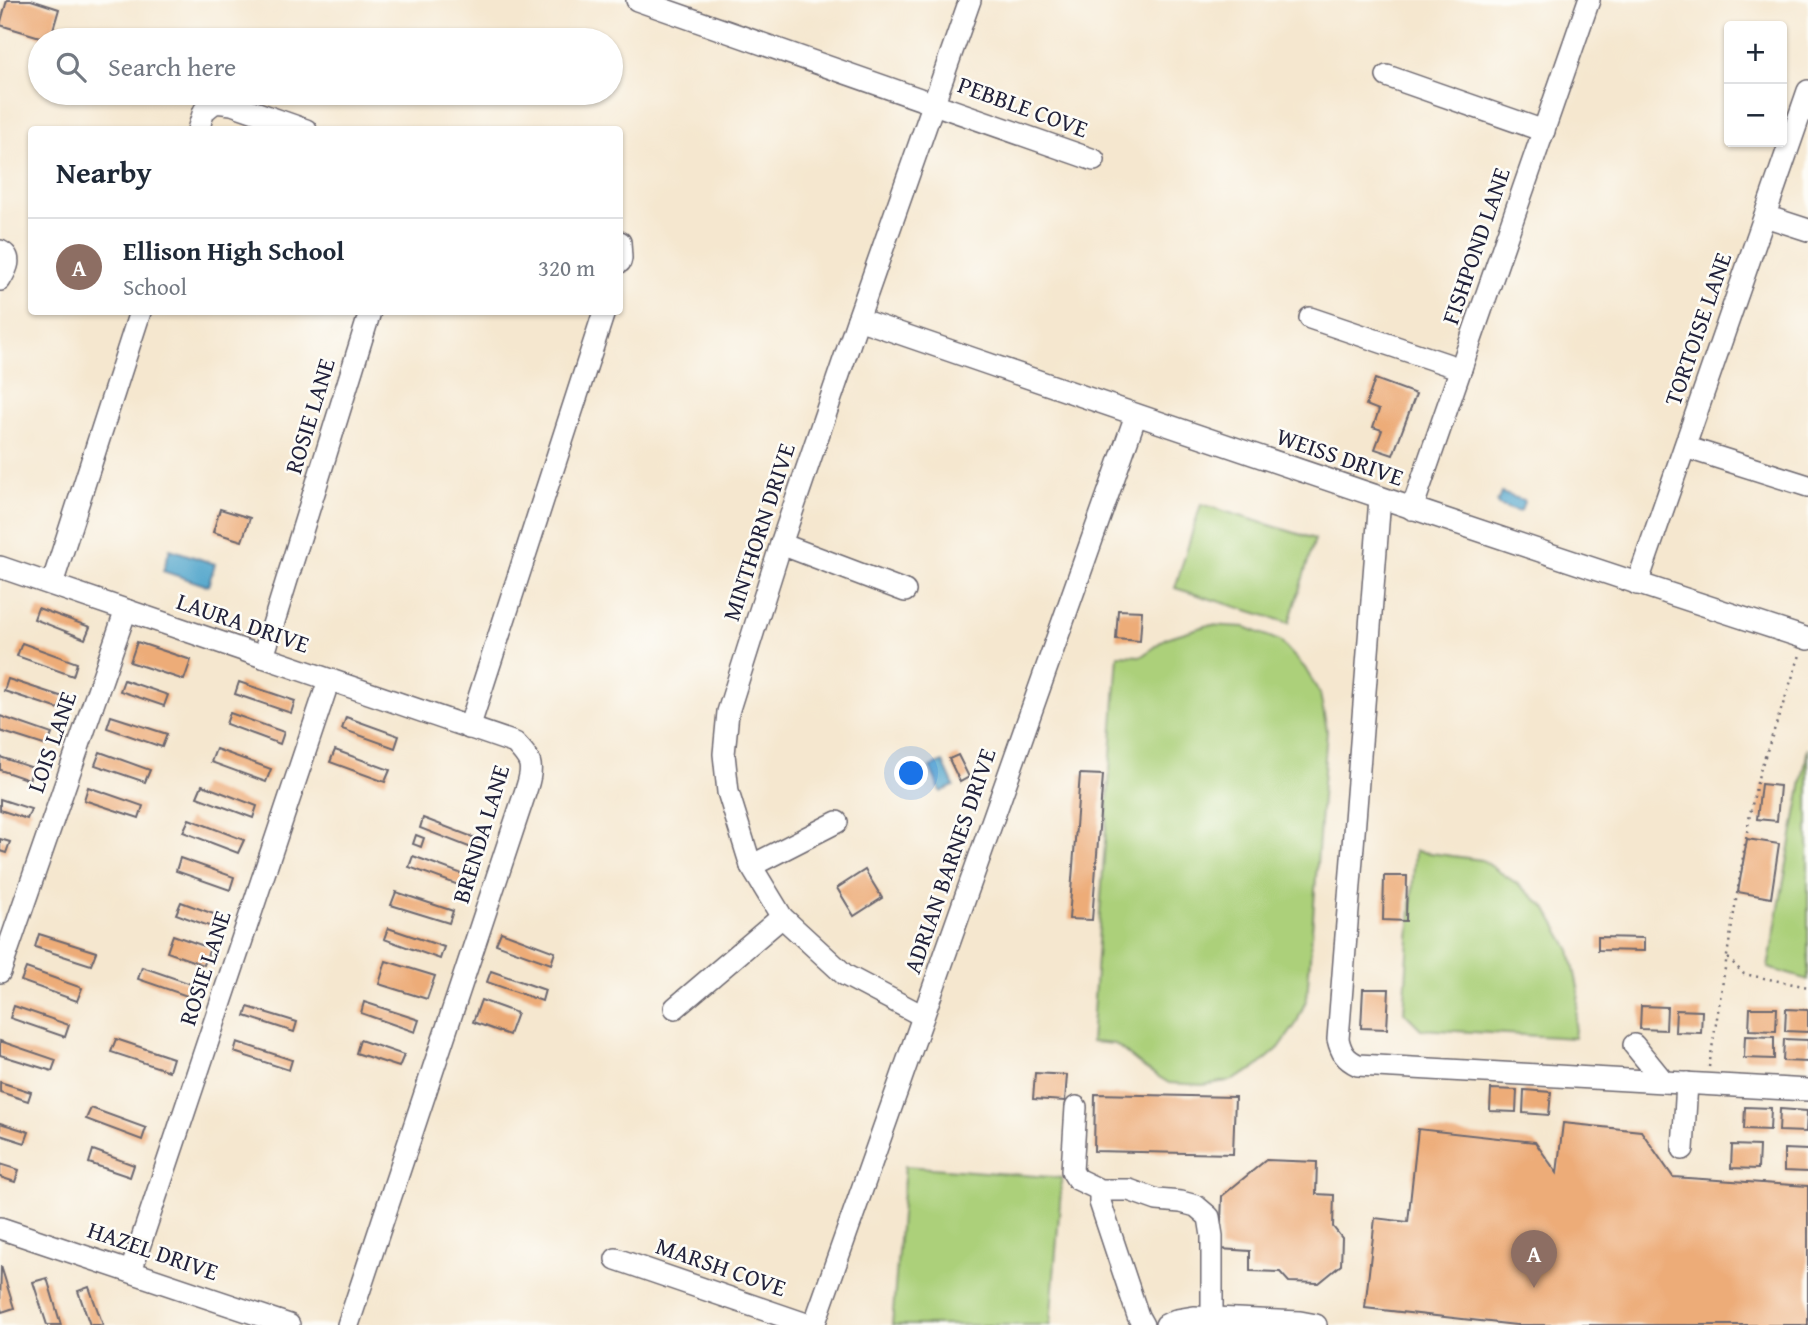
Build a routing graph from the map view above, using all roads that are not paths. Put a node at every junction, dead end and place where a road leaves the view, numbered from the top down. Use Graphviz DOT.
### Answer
graph roads {
  1 [pos="637,0"];
  2 [pos="970,0"];
  3 [pos="1589,0"];
  4 [pos="1387,76"];
  5 [pos="1808,91"];
  6 [pos="934,104"];
  7 [pos="211,105"];
  8 [pos="235,105"];
  9 [pos="199,126"];
  10 [pos="295,126"];
  11 [pos="1544,131"];
  12 [pos="1094,160"];
  13 [pos="1765,216"];
  14 [pos="1808,230"];
  15 [pos="0,251"];
  16 [pos="0,280"];
  17 [pos="138,315"];
  18 [pos="369,315"];
  19 [pos="603,315"];
  20 [pos="1310,318"];
  21 [pos="858,319"];
  22 [pos="1461,369"];
  23 [pos="1136,415"];
  24 [pos="1685,447"];
  25 [pos="1808,486"];
  26 [pos="1380,498"];
  27 [pos="1412,509"];
  28 [pos="782,544"];
  29 [pos="0,567"];
  30 [pos="52,584"];
  31 [pos="1637,584"];
  32 [pos="905,591"];
  33 [pos="125,610"];
  34 [pos="1807,638"];
  35 [pos="263,657"];
  36 [pos="329,680"];
  37 [pos="470,728"];
  38 [pos="837,822"];
  39 [pos="751,866"];
  40 [pos="782,917"];
  41 [pos="0,972"];
  42 [pos="674,1008"];
  43 [pos="923,1016"];
  44 [pos="1634,1045"];
  45 [pos="1664,1082"];
  46 [pos="1697,1084"];
  47 [pos="1808,1090"];
  48 [pos="1076,1107"];
  49 [pos="1683,1149"];
  50 [pos="1100,1190"];
  51 [pos="0,1228"];
  52 [pos="617,1259"];
  53 [pos="131,1272"];
  54 [pos="1212,1318"];
  55 [pos="289,1325"];
  56 [pos="348,1325"];
  57 [pos="809,1325"];
  58 [pos="814,1325"];
  59 [pos="1143,1325"];
  60 [pos="1166,1325"];
  61 [pos="1316,1325"];
  1 -- 6 [label="street, PEBBLE COVE"];
  2 -- 6 [label="street, MINTHORN DRIVE"];
  3 -- 11 [label="street, FISHPOND LANE"];
  4 -- 11 [label="street"];
  5 -- 13 [label="street, TORTOISE LANE"];
  6 -- 12 [label="street, PEBBLE COVE"];
  6 -- 21 [label="street, MINTHORN DRIVE"];
  7 -- 9 [label="street"];
  8 -- 10 [label="street"];
  11 -- 22 [label="street, FISHPOND LANE"];
  13 -- 14 [label="street"];
  13 -- 24 [label="street, TORTOISE LANE"];
  15 -- 16 [label="street"];
  17 -- 30 [label="street"];
  18 -- 35 [label="street, ROSIE LANE"];
  19 -- 37 [label="street"];
  20 -- 22 [label="street"];
  21 -- 23 [label="street, WEISS DRIVE"];
  21 -- 28 [label="street, MINTHORN DRIVE"];
  22 -- 27 [label="street, FISHPOND LANE"];
  23 -- 26 [label="street, WEISS DRIVE"];
  23 -- 43 [label="street, ADRIAN BARNES DRIVE"];
  24 -- 25 [label="street"];
  24 -- 31 [label="street, TORTOISE LANE"];
  26 -- 27 [label="street, WEISS DRIVE"];
  26 -- 45 [label="street"];
  27 -- 31 [label="street, WEISS DRIVE"];
  28 -- 32 [label="street"];
  28 -- 39 [label="street, MINTHORN DRIVE"];
  29 -- 30 [label="street, LAURA DRIVE"];
  30 -- 33 [label="street, LAURA DRIVE"];
  31 -- 34 [label="street, WEISS DRIVE"];
  33 -- 35 [label="street, LAURA DRIVE"];
  33 -- 41 [label="street, LOIS LANE"];
  35 -- 36 [label="street, LAURA DRIVE"];
  36 -- 37 [label="street, LAURA DRIVE"];
  36 -- 53 [label="street, ROSIE LANE"];
  37 -- 56 [label="street, BRENDA LANE"];
  38 -- 39 [label="street"];
  39 -- 40 [label="street, MINTHORN DRIVE"];
  40 -- 42 [label="street"];
  40 -- 43 [label="street, MINTHORN DRIVE"];
  43 -- 58 [label="street, ADRIAN BARNES DRIVE"];
  44 -- 45 [label="street"];
  45 -- 46 [label="street"];
  46 -- 47 [label="street"];
  46 -- 49 [label="street"];
  48 -- 50 [label="street"];
  50 -- 54 [label="street"];
  50 -- 59 [label="street"];
  51 -- 53 [label="street, HAZEL DRIVE"];
  52 -- 57 [label="street, MARSH COVE"];
  53 -- 55 [label="street, HAZEL DRIVE"];
  54 -- 60 [label="street"];
  54 -- 61 [label="street"];
}
